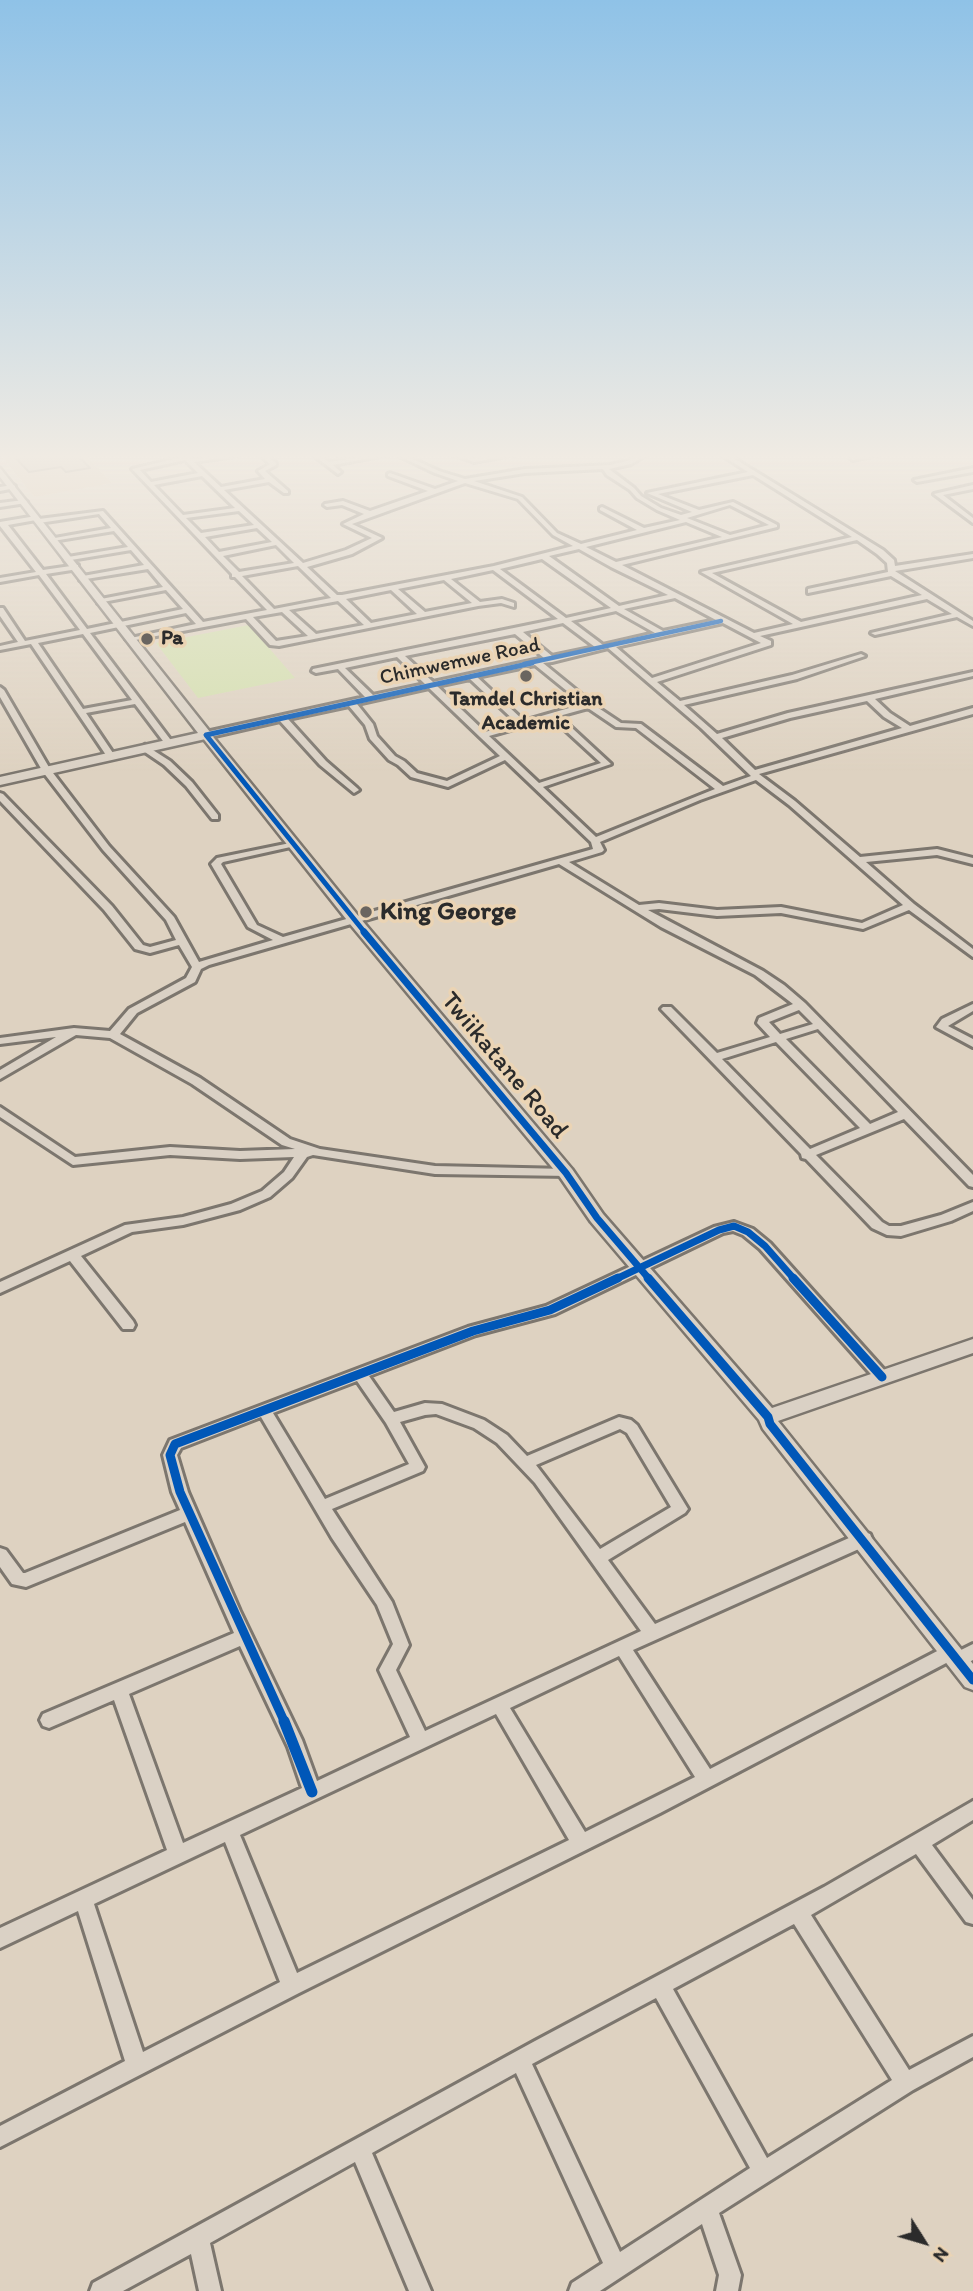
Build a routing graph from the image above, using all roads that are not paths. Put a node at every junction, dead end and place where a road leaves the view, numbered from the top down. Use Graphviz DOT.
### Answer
graph roads {
  1 [pos="31,561"];
  2 [pos="79,561"];
  3 [pos="143,561"];
  4 [pos="222,561"];
  5 [pos="296,561"];
  6 [pos="315,561"];
  7 [pos="528,561"];
  8 [pos="550,561"];
  9 [pos="606,561"];
  10 [pos="632,561"];
  11 [pos="755,561"];
  12 [pos="889,561"];
  13 [pos="946,561"];
  14 [pos="71,563"];
  15 [pos="300,565"];
  16 [pos="614,565"];
  17 [pos="148,567"];
  18 [pos="494,569"];
  19 [pos="892,571"];
  20 [pos="40,573"];
  21 [pos="235,575"];
  22 [pos="83,578"];
  23 [pos="446,578"];
  24 [pos="0,580"];
  25 [pos="167,588"];
  26 [pos="393,588"];
  27 [pos="811,591"];
  28 [pos="674,596"];
  29 [pos="929,596"];
  30 [pos="338,598"];
  31 [pos="101,601"];
  32 [pos="478,604"];
  33 [pos="511,605"];
  34 [pos="283,609"];
  35 [pos="618,609"];
  36 [pos="0,610"];
  37 [pos="188,610"];
  38 [pos="272,611"];
  39 [pos="958,615"];
  40 [pos="248,616"];
  41 [pos="425,616"];
  42 [pos="565,621"];
  43 [pos="721,621"];
  44 [pos="973,624"];
  45 [pos="119,625"];
  46 [pos="201,625"];
  47 [pos="369,625"];
  48 [pos="801,625"];
  49 [pos="517,631"];
  50 [pos="83,632"];
  51 [pos="663,634"];
  52 [pos="875,634"];
  53 [pos="754,635"];
  54 [pos="314,637"];
  55 [pos="131,639"];
  56 [pos="28,643"];
  57 [pos="606,647"];
  58 [pos="0,648"];
  59 [pos="398,654"];
  60 [pos="861,656"];
  61 [pos="551,660"];
  62 [pos="538,663"];
  63 [pos="340,667"];
  64 [pos="316,671"];
  65 [pos="973,674"];
  66 [pos="472,677"];
  67 [pos="650,681"];
  68 [pos="432,686"];
  69 [pos="0,690"];
  70 [pos="869,698"];
  71 [pos="372,699"];
  72 [pos="139,701"];
  73 [pos="351,704"];
  74 [pos="677,704"];
  75 [pos="589,705"];
  76 [pos="973,710"];
  77 [pos="80,712"];
  78 [pos="554,715"];
  79 [pos="282,718"];
  80 [pos="523,724"];
  81 [pos="911,730"];
  82 [pos="206,735"];
  83 [pos="483,735"];
  84 [pos="716,737"];
  85 [pos="169,743"];
  86 [pos="145,748"];
  87 [pos="111,756"];
  88 [pos="506,756"];
  89 [pos="46,770"];
  90 [pos="755,775"];
  91 [pos="0,781"];
  92 [pos="537,786"];
  93 [pos="721,789"];
  94 [pos="354,790"];
  95 [pos="0,796"];
  96 [pos="215,817"];
  97 [pos="595,841"];
  98 [pos="292,844"];
  99 [pos="860,860"];
  100 [pos="973,861"];
  101 [pos="562,862"];
  102 [pos="910,906"];
  103 [pos="635,908"];
  104 [pos="355,921"];
  105 [pos="183,941"];
  106 [pos="283,941"];
  107 [pos="973,954"];
  108 [pos="197,967"];
  109 [pos="801,1006"];
  110 [pos="973,1007"];
  111 [pos="667,1009"];
  112 [pos="820,1025"];
  113 [pos="74,1031"];
  114 [pos="113,1035"];
  115 [pos="779,1040"];
  116 [pos="0,1041"];
  117 [pos="973,1044"];
  118 [pos="714,1058"];
  119 [pos="0,1075"];
  120 [pos="0,1111"];
  121 [pos="904,1114"];
  122 [pos="868,1129"];
  123 [pos="303,1153"];
  124 [pos="319,1153"];
  125 [pos="806,1155"];
  126 [pos="566,1173"];
  127 [pos="973,1183"];
  128 [pos="973,1206"];
  129 [pos="73,1256"];
  130 [pos="640,1269"];
  131 [pos="0,1288"];
  132 [pos="128,1325"];
  133 [pos="973,1346"];
  134 [pos="359,1373"];
  135 [pos="883,1377"];
  136 [pos="264,1409"];
  137 [pos="391,1419"];
  138 [pos="769,1420"];
  139 [pos="526,1462"];
  140 [pos="324,1506"];
  141 [pos="190,1513"];
  142 [pos="864,1539"];
  143 [pos="0,1555"];
  144 [pos="597,1558"];
  145 [pos="652,1633"];
  146 [pos="244,1637"];
  147 [pos="622,1647"];
  148 [pos="961,1655"];
  149 [pos="973,1679"];
  150 [pos="119,1689"];
  151 [pos="499,1704"];
  152 [pos="49,1720"];
  153 [pos="421,1741"];
  154 [pos="707,1780"];
  155 [pos="312,1792"];
  156 [pos="973,1810"];
  157 [pos="229,1830"];
  158 [pos="581,1843"];
  159 [pos="920,1844"];
  160 [pos="178,1854"];
  161 [pos="83,1899"];
  162 [pos="799,1912"];
  163 [pos="973,1915"];
  164 [pos="0,1938"];
  165 [pos="660,1985"];
  166 [pos="292,1986"];
  167 [pos="973,2046"];
  168 [pos="520,2060"];
  169 [pos="137,2066"];
  170 [pos="906,2083"];
  171 [pos="0,2137"];
  172 [pos="360,2149"];
  173 [pos="763,2172"];
  174 [pos="707,2208"];
  175 [pos="198,2239"];
  176 [pos="616,2268"];
  177 [pos="101,2291"];
  178 [pos="210,2291"];
  179 [pos="420,2291"];
  180 [pos="580,2291"];
  181 [pos="727,2291"];
  1 -- 20 [label="street"];
  2 -- 14 [label="street"];
  3 -- 17 [label="street"];
  4 -- 21 [label="street"];
  5 -- 15 [label="street"];
  6 -- 15 [label="street"];
  7 -- 18 [label="street"];
  8 -- 35 [label="street"];
  9 -- 16 [label="street"];
  10 -- 16 [label="street"];
  11 -- 48 [label="street"];
  12 -- 19 [label="street"];
  13 -- 19 [label="street"];
  14 -- 20 [label="street"];
  14 -- 22 [label="main road, Twiikatane Road"];
  15 -- 21 [label="street"];
  15 -- 30 [label="street"];
  16 -- 28 [label="street"];
  17 -- 22 [label="street"];
  17 -- 25 [label="street"];
  18 -- 23 [label="street"];
  18 -- 42 [label="street"];
  19 -- 27 [label="street"];
  19 -- 29 [label="street"];
  20 -- 24 [label="street"];
  20 -- 50 [label="street"];
  21 -- 38 [label="street"];
  22 -- 31 [label="main road, Twiikatane Road"];
  23 -- 26 [label="street"];
  23 -- 32 [label="street"];
  25 -- 31 [label="street"];
  25 -- 37 [label="street"];
  26 -- 30 [label="street"];
  26 -- 41 [label="street"];
  28 -- 35 [label="street"];
  28 -- 43 [label="street"];
  29 -- 39 [label="street"];
  29 -- 48 [label="street"];
  30 -- 34 [label="street"];
  30 -- 47 [label="street"];
  31 -- 45 [label="main road, Twiikatane Road"];
  32 -- 33 [label="street"];
  32 -- 41 [label="street"];
  34 -- 38 [label="street"];
  34 -- 54 [label="street"];
  35 -- 42 [label="street"];
  35 -- 51 [label="street"];
  36 -- 56 [label="street"];
  37 -- 45 [label="street"];
  37 -- 46 [label="street"];
  38 -- 40 [label="street"];
  39 -- 44 [label="street"];
  39 -- 52 [label="street"];
  40 -- 46 [label="street"];
  40 -- 54 [label="street"];
  41 -- 47 [label="street"];
  42 -- 49 [label="street"];
  42 -- 57 [label="street"];
  43 -- 51 [label="street, Chimwemwe Road"];
  43 -- 53 [label="street"];
  45 -- 50 [label="street"];
  45 -- 55 [label="main road, Twiikatane Road"];
  46 -- 55 [label="street"];
  47 -- 54 [label="street"];
  48 -- 53 [label="street"];
  49 -- 59 [label="street"];
  49 -- 61 [label="street"];
  50 -- 56 [label="street"];
  50 -- 72 [label="street"];
  51 -- 57 [label="street, Chimwemwe Road"];
  53 -- 67 [label="street"];
  55 -- 82 [label="main road, Twiikatane Road"];
  56 -- 58 [label="street"];
  56 -- 77 [label="street"];
  57 -- 61 [label="street, Chimwemwe Road"];
  57 -- 67 [label="street"];
  59 -- 63 [label="street"];
  59 -- 68 [label="street"];
  60 -- 74 [label="street"];
  61 -- 62 [label="street, Chimwemwe Road"];
  62 -- 66 [label="street, Chimwemwe Road"];
  62 -- 75 [label="street"];
  63 -- 64 [label="street"];
  63 -- 71 [label="street"];
  65 -- 70 [label="street"];
  66 -- 68 [label="street, Chimwemwe Road"];
  66 -- 80 [label="street"];
  67 -- 74 [label="street"];
  68 -- 71 [label="street, Chimwemwe Road"];
  68 -- 83 [label="street"];
  69 -- 89 [label="street"];
  70 -- 81 [label="street"];
  70 -- 84 [label="street"];
  71 -- 73 [label="street, Chimwemwe Road"];
  72 -- 77 [label="street"];
  72 -- 85 [label="street"];
  73 -- 79 [label="street, Chimwemwe Road"];
  73 -- 88 [label="street"];
  74 -- 84 [label="street"];
  75 -- 78 [label="street"];
  75 -- 93 [label="street"];
  76 -- 81 [label="street"];
  77 -- 87 [label="street"];
  78 -- 80 [label="street"];
  78 -- 92 [label="street"];
  79 -- 82 [label="street, Chimwemwe Road"];
  79 -- 94 [label="street"];
  80 -- 83 [label="street"];
  81 -- 90 [label="street"];
  82 -- 85 [label="main road, Chimwemwe Road"];
  82 -- 98 [label="street, Twiikatane Road"];
  83 -- 88 [label="street"];
  84 -- 90 [label="street"];
  85 -- 86 [label="main road, Chimwemwe Road"];
  86 -- 87 [label="main road, Chimwemwe Road"];
  86 -- 96 [label="street"];
  87 -- 89 [label="main road, Chimwemwe Road"];
  88 -- 92 [label="street"];
  89 -- 91 [label="main road, Chimwemwe Road"];
  89 -- 105 [label="street"];
  90 -- 93 [label="street"];
  90 -- 99 [label="street"];
  92 -- 97 [label="street"];
  93 -- 97 [label="street"];
  95 -- 105 [label="street"];
  97 -- 101 [label="street"];
  98 -- 104 [label="street, Twiikatane Road"];
  98 -- 106 [label="street"];
  99 -- 100 [label="street"];
  99 -- 102 [label="street"];
  101 -- 103 [label="street"];
  101 -- 104 [label="street"];
  102 -- 103 [label="street"];
  102 -- 107 [label="street"];
  103 -- 109 [label="street"];
  104 -- 106 [label="street"];
  104 -- 126 [label="street, Twiikatane Road"];
  105 -- 108 [label="street"];
  106 -- 108 [label="street"];
  108 -- 114 [label="street"];
  109 -- 112 [label="street"];
  109 -- 115 [label="street"];
  110 -- 117 [label="street"];
  111 -- 118 [label="street"];
  112 -- 115 [label="street"];
  112 -- 121 [label="street"];
  113 -- 114 [label="street"];
  113 -- 116 [label="street"];
  113 -- 119 [label="street"];
  114 -- 124 [label="street"];
  115 -- 118 [label="street"];
  115 -- 122 [label="street"];
  118 -- 125 [label="street"];
  120 -- 123 [label="street"];
  121 -- 122 [label="street"];
  121 -- 127 [label="street"];
  122 -- 125 [label="street"];
  123 -- 124 [label="street"];
  123 -- 129 [label="street"];
  124 -- 126 [label="street"];
  125 -- 128 [label="street"];
  126 -- 130 [label="street, Twiikatane Road"];
  129 -- 131 [label="street"];
  129 -- 132 [label="street"];
  130 -- 134 [label="street"];
  130 -- 135 [label="street"];
  130 -- 138 [label="street, Twiikatane Road"];
  133 -- 135 [label="street"];
  134 -- 136 [label="street"];
  134 -- 137 [label="street"];
  135 -- 138 [label="street"];
  136 -- 140 [label="street"];
  136 -- 141 [label="street"];
  137 -- 139 [label="street"];
  137 -- 140 [label="street"];
  138 -- 142 [label="street, Twiikatane Road"];
  139 -- 144 [label="street"];
  139 -- 144 [label="street"];
  140 -- 153 [label="street"];
  141 -- 143 [label="street"];
  141 -- 146 [label="street"];
  142 -- 145 [label="street"];
  142 -- 148 [label="street, Twiikatane Road"];
  144 -- 145 [label="street"];
  145 -- 147 [label="street"];
  146 -- 150 [label="street"];
  146 -- 155 [label="street"];
  147 -- 151 [label="street"];
  147 -- 154 [label="street"];
  148 -- 149 [label="street, Twiikatane Road"];
  148 -- 154 [label="street"];
  150 -- 152 [label="street"];
  150 -- 160 [label="street"];
  151 -- 153 [label="street"];
  151 -- 158 [label="street"];
  153 -- 155 [label="street"];
  154 -- 158 [label="street"];
  155 -- 157 [label="street"];
  156 -- 159 [label="street"];
  157 -- 160 [label="street"];
  157 -- 166 [label="street"];
  158 -- 166 [label="street"];
  159 -- 162 [label="street"];
  159 -- 163 [label="street"];
  160 -- 161 [label="street"];
  161 -- 164 [label="street"];
  161 -- 169 [label="street"];
  162 -- 165 [label="street"];
  162 -- 170 [label="street"];
  165 -- 168 [label="street"];
  165 -- 173 [label="street"];
  166 -- 169 [label="street"];
  167 -- 170 [label="street"];
  168 -- 172 [label="street"];
  168 -- 176 [label="street"];
  169 -- 171 [label="street"];
  170 -- 173 [label="street"];
  172 -- 175 [label="street"];
  172 -- 179 [label="street"];
  173 -- 174 [label="street"];
  174 -- 176 [label="street"];
  174 -- 181 [label="street"];
  175 -- 177 [label="street"];
  175 -- 178 [label="street"];
  176 -- 180 [label="street"];
}
